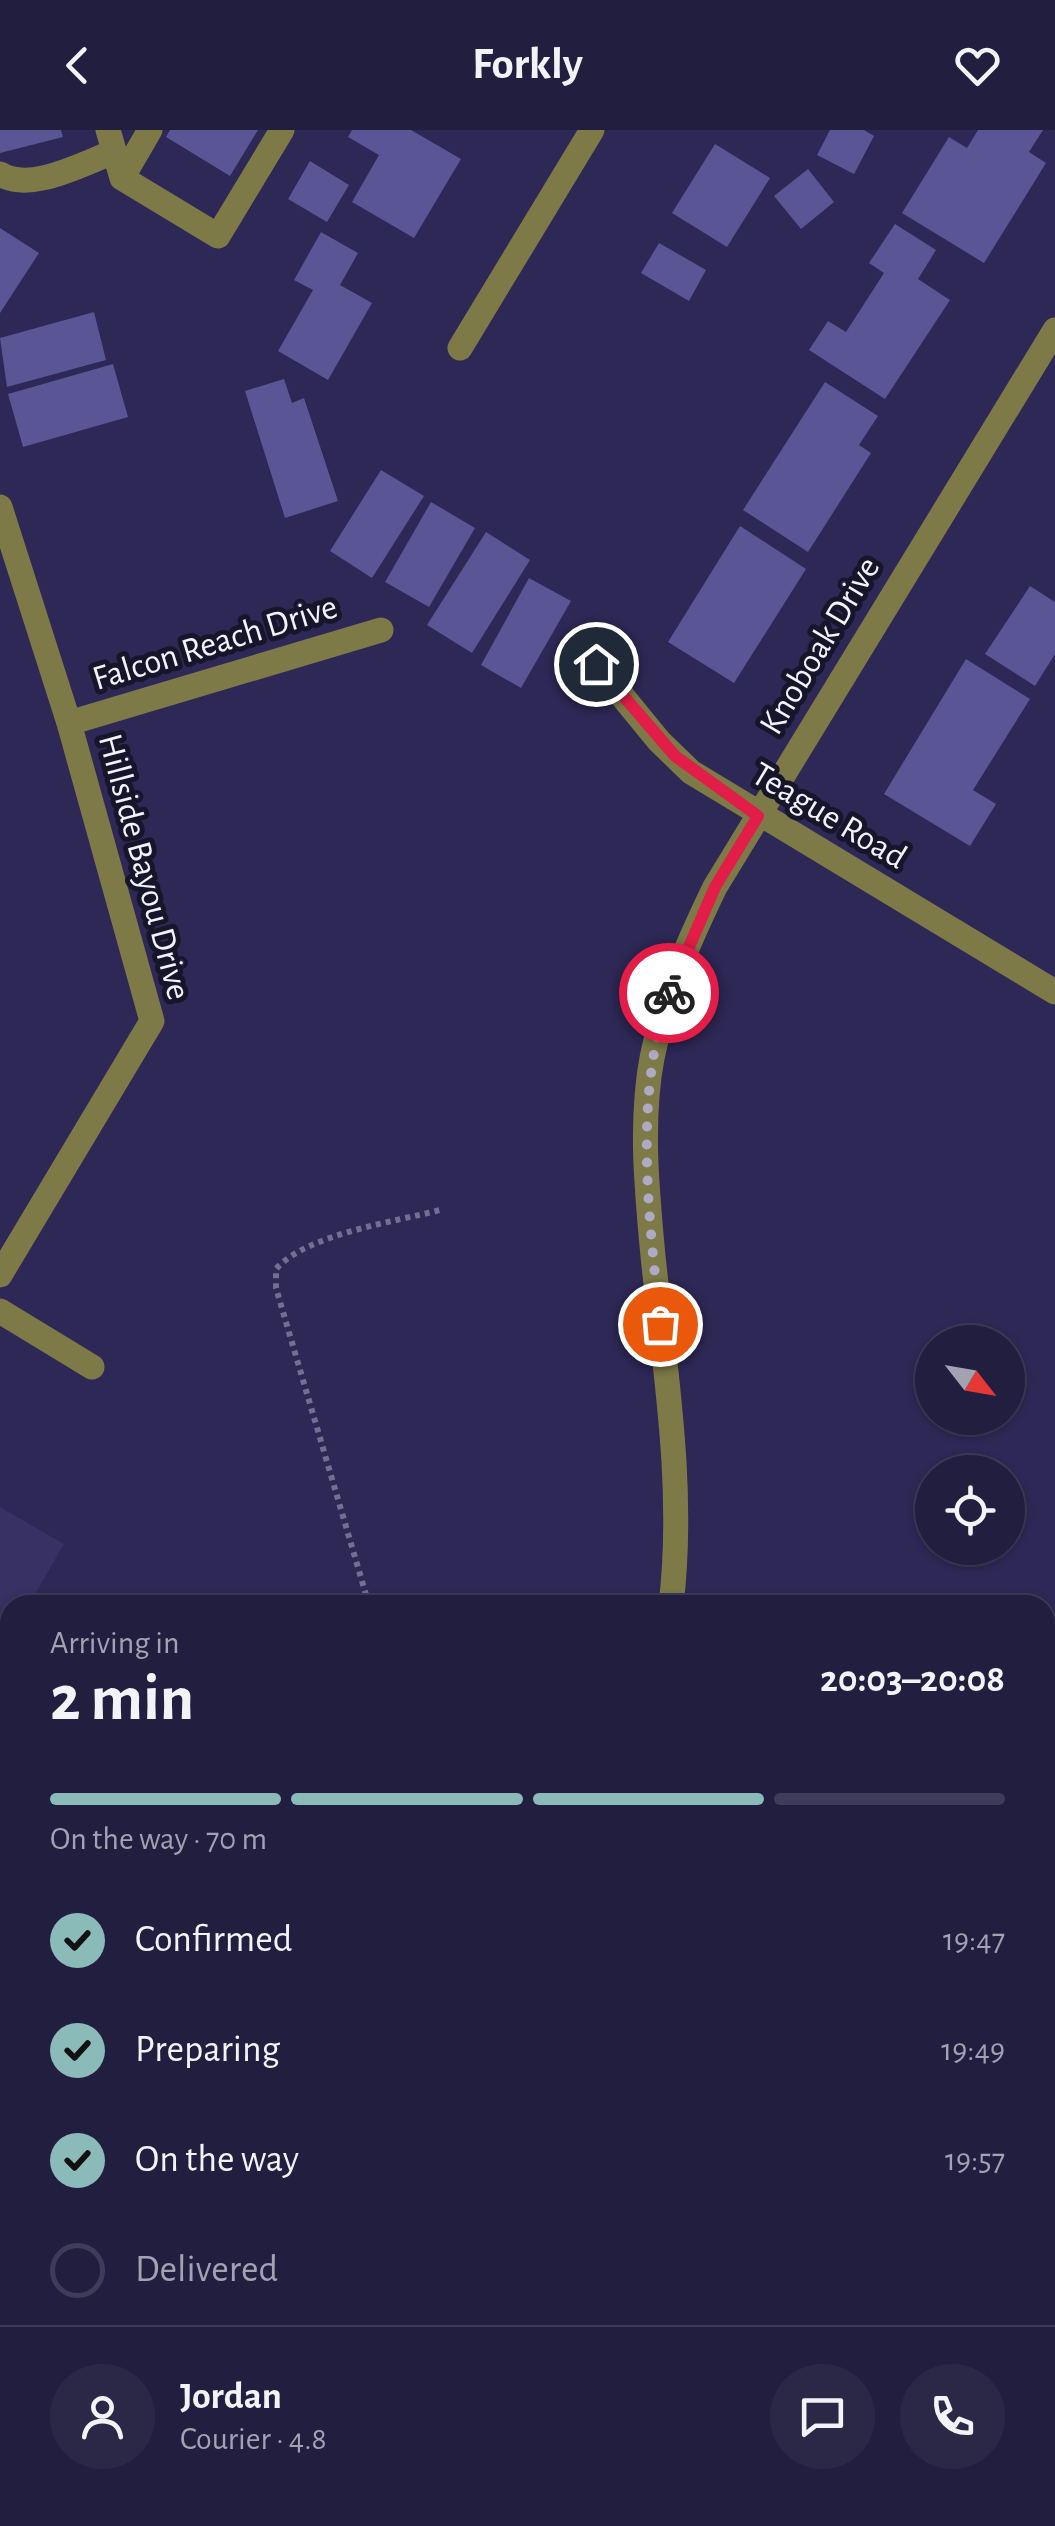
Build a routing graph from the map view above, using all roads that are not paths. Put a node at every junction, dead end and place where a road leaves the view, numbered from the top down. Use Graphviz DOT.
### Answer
graph roads {
  1 [pos="150,130"];
  2 [pos="282,130"];
  3 [pos="592,130"];
  4 [pos="111,141"];
  5 [pos="0,174"];
  6 [pos="122,178"];
  7 [pos="1055,330"];
  8 [pos="460,348"];
  9 [pos="0,507"];
  10 [pos="381,630"];
  11 [pos="596,664"];
  12 [pos="69,723"];
  13 [pos="758,816"];
  14 [pos="1055,992"];
  15 [pos="0,1276"];
  16 [pos="0,1311"];
  17 [pos="92,1366"];
  18 [pos="672,1595"];
  1 -- 6 [label="street"];
  2 -- 6 [label="street"];
  3 -- 8 [label="street"];
  4 -- 5 [label="street"];
  4 -- 6 [label="street"];
  7 -- 13 [label="street, Knoboak Drive"];
  9 -- 12 [label="street, Hillside Bayou Drive"];
  10 -- 12 [label="street, Falcon Reach Drive"];
  11 -- 13 [label="street, Teague Road"];
  12 -- 15 [label="street, Hillside Bayou Drive"];
  13 -- 14 [label="street, Teague Road"];
  13 -- 18 [label="street, Knoboak Drive"];
  16 -- 17 [label="street"];
}
